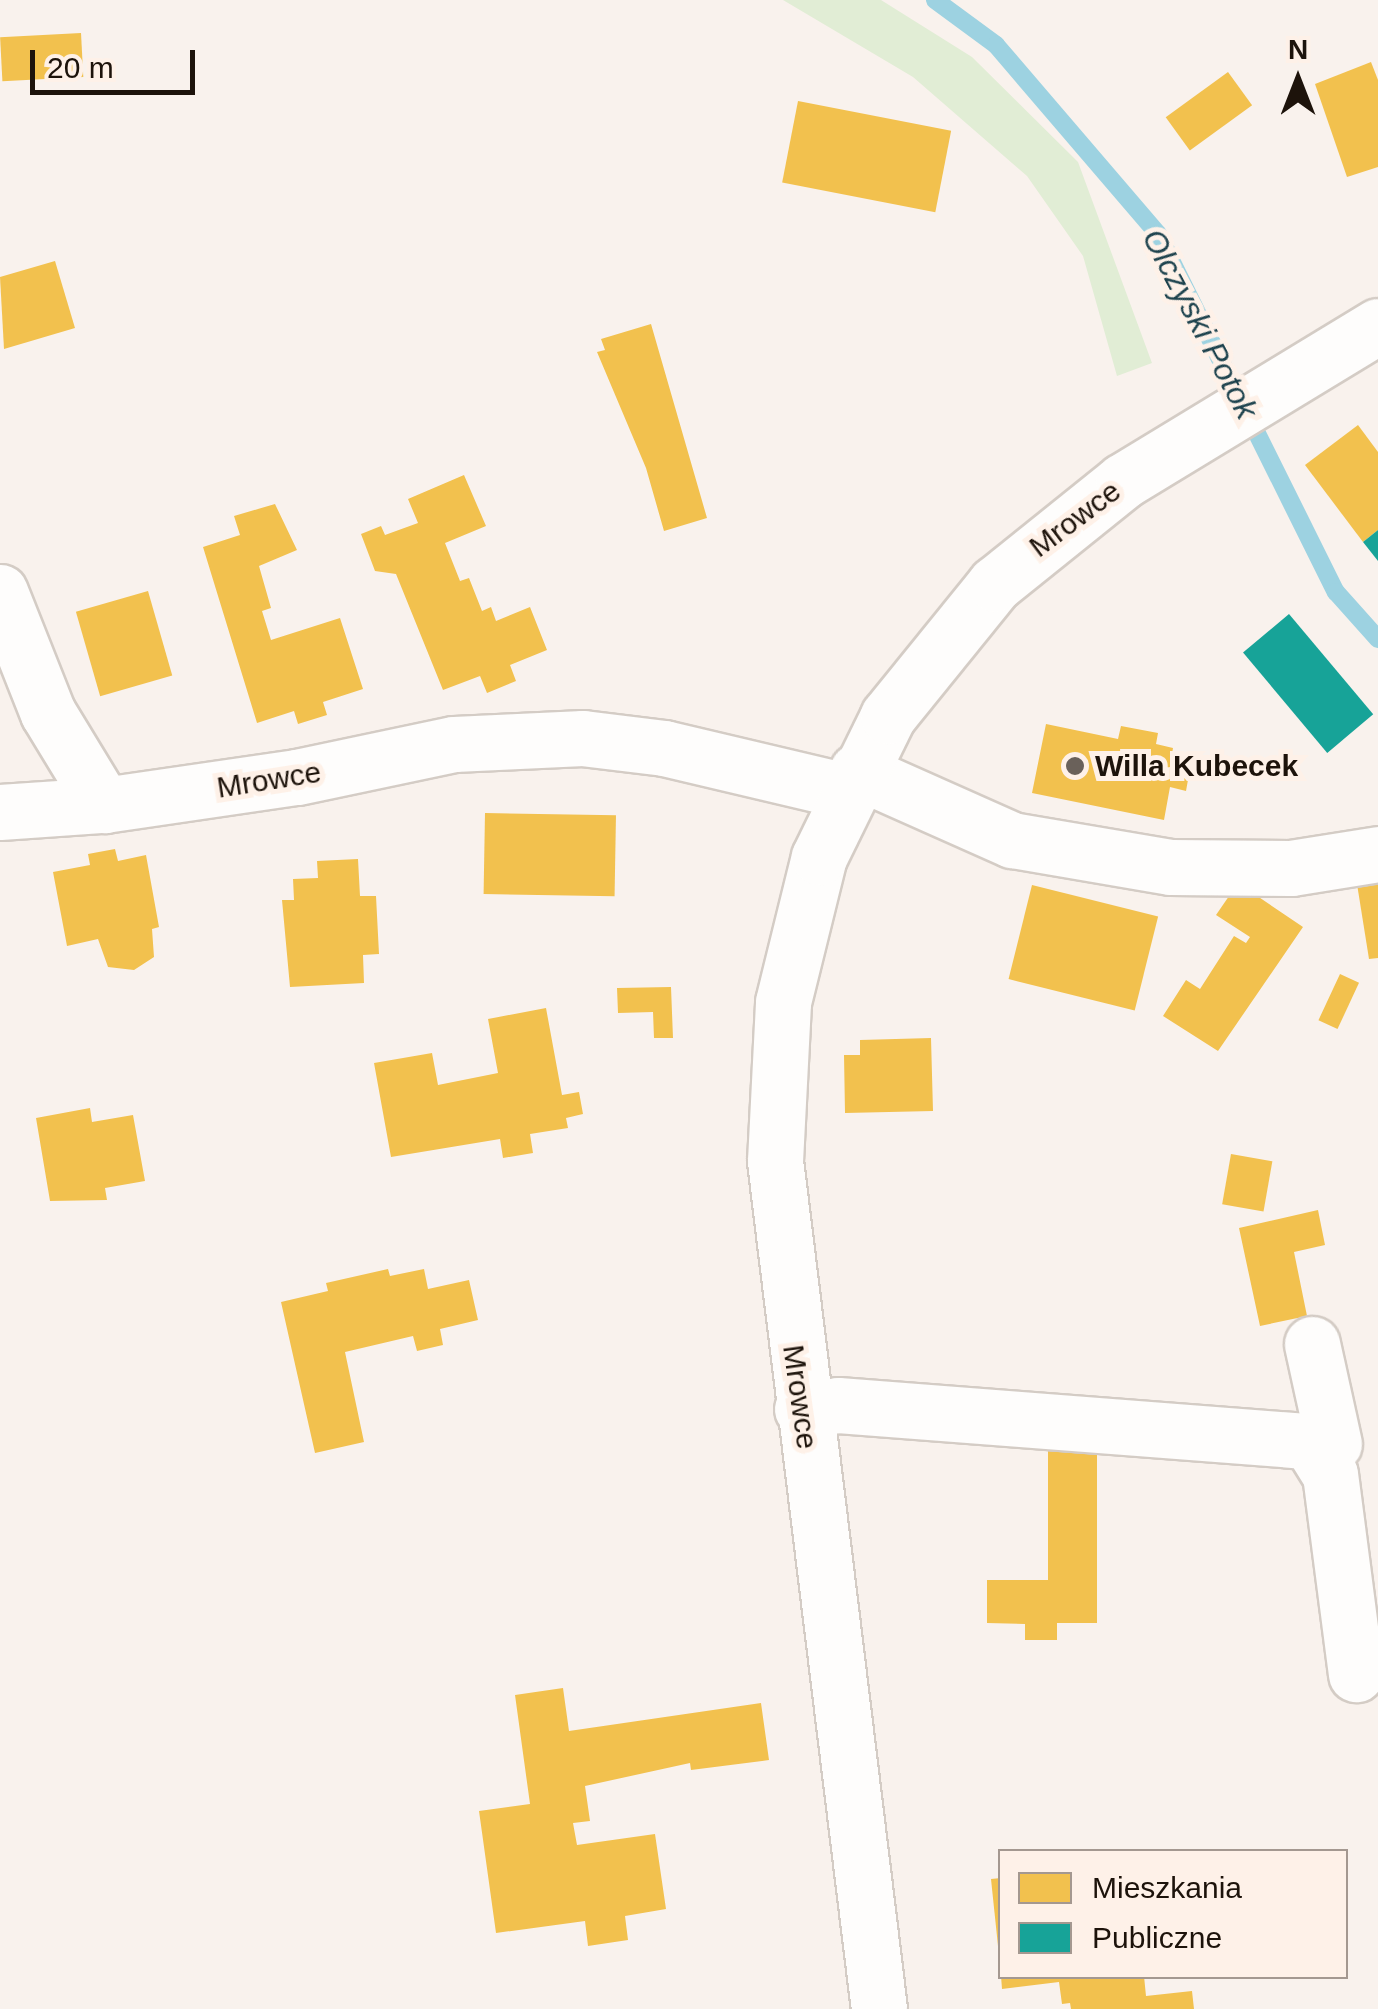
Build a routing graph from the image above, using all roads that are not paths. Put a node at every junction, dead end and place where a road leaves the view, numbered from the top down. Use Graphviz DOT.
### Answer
graph roads {
  1 [pos="1378,326"];
  2 [pos="0,592"];
  3 [pos="852,781"];
  4 [pos="104,805"];
  5 [pos="0,812"];
  6 [pos="1378,854"];
  7 [pos="1312,1344"];
  8 [pos="802,1409"];
  9 [pos="1340,1445"];
  10 [pos="1356,1674"];
  11 [pos="879,2009"];
  1 -- 3 [label="street, Mrowce"];
  2 -- 4 [label="street"];
  3 -- 4 [label="street, Mrowce"];
  3 -- 6 [label="street"];
  3 -- 8 [label="street, Mrowce"];
  4 -- 5 [label="street, Mrowce"];
  7 -- 9 [label="street"];
  8 -- 9 [label="street"];
  8 -- 11 [label="street, Mrowce"];
  9 -- 10 [label="street"];
}
